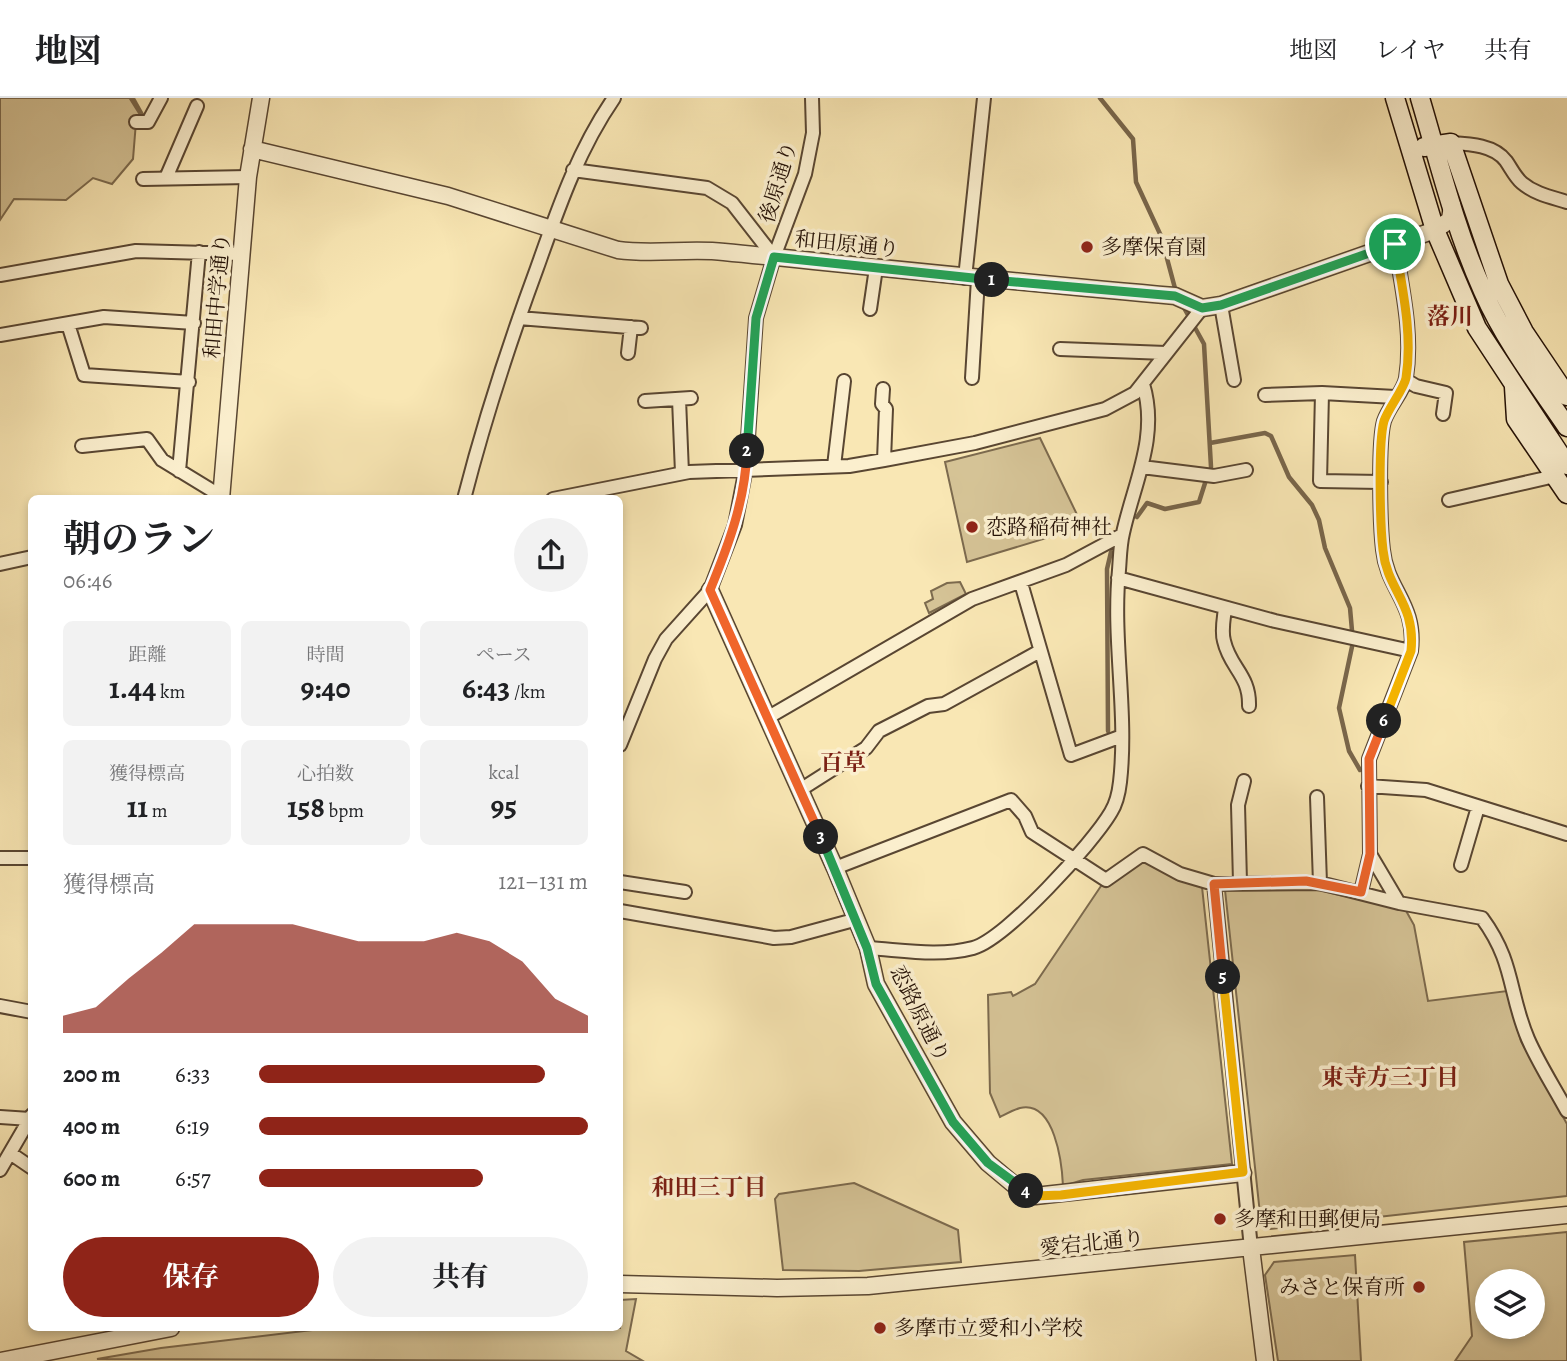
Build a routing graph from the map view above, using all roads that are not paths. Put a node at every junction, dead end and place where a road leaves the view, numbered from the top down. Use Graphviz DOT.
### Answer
graph roads {
  1 [pos="161,98"];
  2 [pos="261,98"];
  3 [pos="614,98"];
  4 [pos="812,98"];
  5 [pos="984,98"];
  6 [pos="1395,98"];
  7 [pos="1420,98"];
  8 [pos="197,106"];
  9 [pos="136,122"];
  10 [pos="1442,143"];
  11 [pos="251,149"];
  12 [pos="573,170"];
  13 [pos="1416,170"];
  14 [pos="248,177"];
  15 [pos="166,178"];
  16 [pos="143,179"];
  17 [pos="1567,202"];
  18 [pos="1452,205"];
  19 [pos="550,230"];
  20 [pos="1436,230"];
  21 [pos="1395,244"];
  22 [pos="199,252"];
  23 [pos="242,254"];
  24 [pos="774,257"];
  25 [pos="876,268"];
  26 [pos="0,275"];
  27 [pos="971,279"];
  28 [pos="1221,305"];
  29 [pos="1191,306"];
  30 [pos="870,309"];
  31 [pos="519,318"];
  32 [pos="194,323"];
  33 [pos="68,324"];
  34 [pos="0,335"];
  35 [pos="1060,349"];
  36 [pos="628,353"];
  37 [pos="1166,353"];
  38 [pos="972,378"];
  39 [pos="1234,380"];
  40 [pos="1406,380"];
  41 [pos="844,381"];
  42 [pos="189,382"];
  43 [pos="1143,384"];
  44 [pos="883,389"];
  45 [pos="1322,393"];
  46 [pos="1265,396"];
  47 [pos="1567,396"];
  48 [pos="1395,397"];
  49 [pos="645,401"];
  50 [pos="1443,414"];
  51 [pos="1567,427"];
  52 [pos="82,446"];
  53 [pos="884,460"];
  54 [pos="834,466"];
  55 [pos="1142,467"];
  56 [pos="746,468"];
  57 [pos="1246,470"];
  58 [pos="1561,470"];
  59 [pos="179,471"];
  60 [pos="682,473"];
  61 [pos="1381,482"];
  62 [pos="1460,483"];
  63 [pos="1567,494"];
  64 [pos="218,495"];
  65 [pos="221,495"];
  66 [pos="465,495"];
  67 [pos="573,495"];
  68 [pos="1463,497"];
  69 [pos="1449,500"];
  70 [pos="1122,535"];
  71 [pos="28,558"];
  72 [pos="0,564"];
  73 [pos="1118,578"];
  74 [pos="1021,583"];
  75 [pos="710,590"];
  76 [pos="1225,608"];
  77 [pos="1040,651"];
  78 [pos="1411,651"];
  79 [pos="1250,706"];
  80 [pos="767,718"];
  81 [pos="1122,736"];
  82 [pos="623,737"];
  83 [pos="1244,781"];
  84 [pos="1368,786"];
  85 [pos="800,790"];
  86 [pos="1317,797"];
  87 [pos="1478,807"];
  88 [pos="1567,834"];
  89 [pos="1370,854"];
  90 [pos="0,858"];
  91 [pos="28,858"];
  92 [pos="1072,860"];
  93 [pos="1461,865"];
  94 [pos="835,868"];
  95 [pos="623,882"];
  96 [pos="1240,882"];
  97 [pos="1320,883"];
  98 [pos="1214,884"];
  99 [pos="685,892"];
  100 [pos="1361,892"];
  101 [pos="1399,902"];
  102 [pos="623,912"];
  103 [pos="854,920"];
  104 [pos="867,948"];
  105 [pos="0,1006"];
  106 [pos="28,1011"];
  107 [pos="1567,1111"];
  108 [pos="0,1117"];
  109 [pos="28,1117"];
  110 [pos="28,1122"];
  111 [pos="10,1153"];
  112 [pos="28,1165"];
  113 [pos="0,1170"];
  114 [pos="1243,1172"];
  115 [pos="1567,1215"];
  116 [pos="1251,1248"];
  117 [pos="623,1284"];
  118 [pos="157,1331"];
  119 [pos="23,1359"];
  120 [pos="1,1361"];
  121 [pos="1265,1361"];
  1 -- 9 [label="street"];
  2 -- 11 [label="street, 和田中学通り"];
  3 -- 12 [label="street"];
  4 -- 24 [label="street, 後原通り"];
  5 -- 27 [label="street"];
  6 -- 13 [label="main road"];
  7 -- 10 [label="main road"];
  8 -- 15 [label="street"];
  10 -- 13 [label="main road"];
  10 -- 17 [label="street"];
  10 -- 18 [label="main road"];
  10 -- 47 [label="main road"];
  11 -- 14 [label="street, 和田中学通り"];
  11 -- 19 [label="street, 和田原通り"];
  12 -- 19 [label="street"];
  12 -- 24 [label="street"];
  13 -- 20 [label="main road"];
  14 -- 15 [label="street"];
  14 -- 23 [label="street, 和田中学通り"];
  15 -- 16 [label="street"];
  18 -- 20 [label="street"];
  18 -- 51 [label="main road"];
  19 -- 24 [label="street, 和田原通り"];
  19 -- 31 [label="street"];
  20 -- 21 [label="street, 和田原通り"];
  20 -- 58 [label="main road"];
  21 -- 28 [label="street, 和田原通り"];
  21 -- 40 [label="street"];
  22 -- 23 [label="street"];
  22 -- 26 [label="street"];
  22 -- 32 [label="street"];
  23 -- 65 [label="street, 和田中学通り"];
  24 -- 25 [label="street, 和田原通り"];
  24 -- 56 [label="street, 後原通り"];
  25 -- 27 [label="street, 和田原通り"];
  25 -- 30 [label="street"];
  27 -- 29 [label="street, 和田原通り"];
  27 -- 38 [label="street"];
  28 -- 29 [label="street, 和田原通り"];
  28 -- 39 [label="street"];
  29 -- 37 [label="street"];
  31 -- 36 [label="street"];
  31 -- 66 [label="street"];
  32 -- 33 [label="street"];
  32 -- 42 [label="street"];
  33 -- 34 [label="street"];
  33 -- 42 [label="street"];
  35 -- 37 [label="street"];
  37 -- 43 [label="street"];
  40 -- 48 [label="street"];
  40 -- 50 [label="street"];
  41 -- 54 [label="street"];
  42 -- 59 [label="street"];
  43 -- 53 [label="street"];
  43 -- 55 [label="street"];
  44 -- 53 [label="street"];
  45 -- 46 [label="street"];
  45 -- 48 [label="street"];
  45 -- 61 [label="street"];
  48 -- 61 [label="street"];
  49 -- 60 [label="street"];
  52 -- 59 [label="street"];
  53 -- 54 [label="street"];
  54 -- 56 [label="street"];
  55 -- 57 [label="street"];
  55 -- 70 [label="street"];
  56 -- 60 [label="street"];
  56 -- 75 [label="street, 後原通り"];
  58 -- 63 [label="main road"];
  58 -- 68 [label="street"];
  59 -- 64 [label="street"];
  60 -- 67 [label="street"];
  61 -- 78 [label="street"];
  62 -- 68 [label="street"];
  68 -- 69 [label="street"];
  70 -- 73 [label="street"];
  70 -- 74 [label="street"];
  71 -- 72 [label="street"];
  73 -- 76 [label="street"];
  73 -- 81 [label="street"];
  74 -- 77 [label="street"];
  74 -- 80 [label="street"];
  75 -- 80 [label="street, 恋路原通り"];
  75 -- 82 [label="street, 後原通り"];
  76 -- 78 [label="street"];
  76 -- 79 [label="street"];
  77 -- 81 [label="street"];
  77 -- 85 [label="street"];
  78 -- 84 [label="street"];
  80 -- 85 [label="street, 恋路原通り"];
  81 -- 92 [label="street"];
  83 -- 96 [label="street"];
  84 -- 87 [label="street"];
  84 -- 89 [label="street"];
  85 -- 94 [label="street, 恋路原通り"];
  86 -- 97 [label="street"];
  87 -- 88 [label="street"];
  87 -- 93 [label="street"];
  89 -- 100 [label="street"];
  89 -- 101 [label="street"];
  90 -- 91 [label="street"];
  92 -- 94 [label="street"];
  92 -- 98 [label="street"];
  92 -- 104 [label="street"];
  94 -- 103 [label="street, 恋路原通り"];
  95 -- 99 [label="street"];
  96 -- 97 [label="street"];
  96 -- 98 [label="street"];
  97 -- 100 [label="street"];
  98 -- 114 [label="street"];
  100 -- 101 [label="street"];
  101 -- 107 [label="street"];
  102 -- 103 [label="street"];
  103 -- 104 [label="street, 恋路原通り"];
  104 -- 114 [label="street, 恋路原通り"];
  105 -- 106 [label="street"];
  108 -- 109 [label="street"];
  110 -- 111 [label="street"];
  111 -- 112 [label="street"];
  111 -- 113 [label="street"];
  114 -- 116 [label="street"];
  115 -- 116 [label="street, 愛宕北通り"];
  116 -- 117 [label="street, 愛宕北通り"];
  116 -- 121 [label="street"];
  118 -- 119 [label="street"];
  119 -- 120 [label="street"];
}
